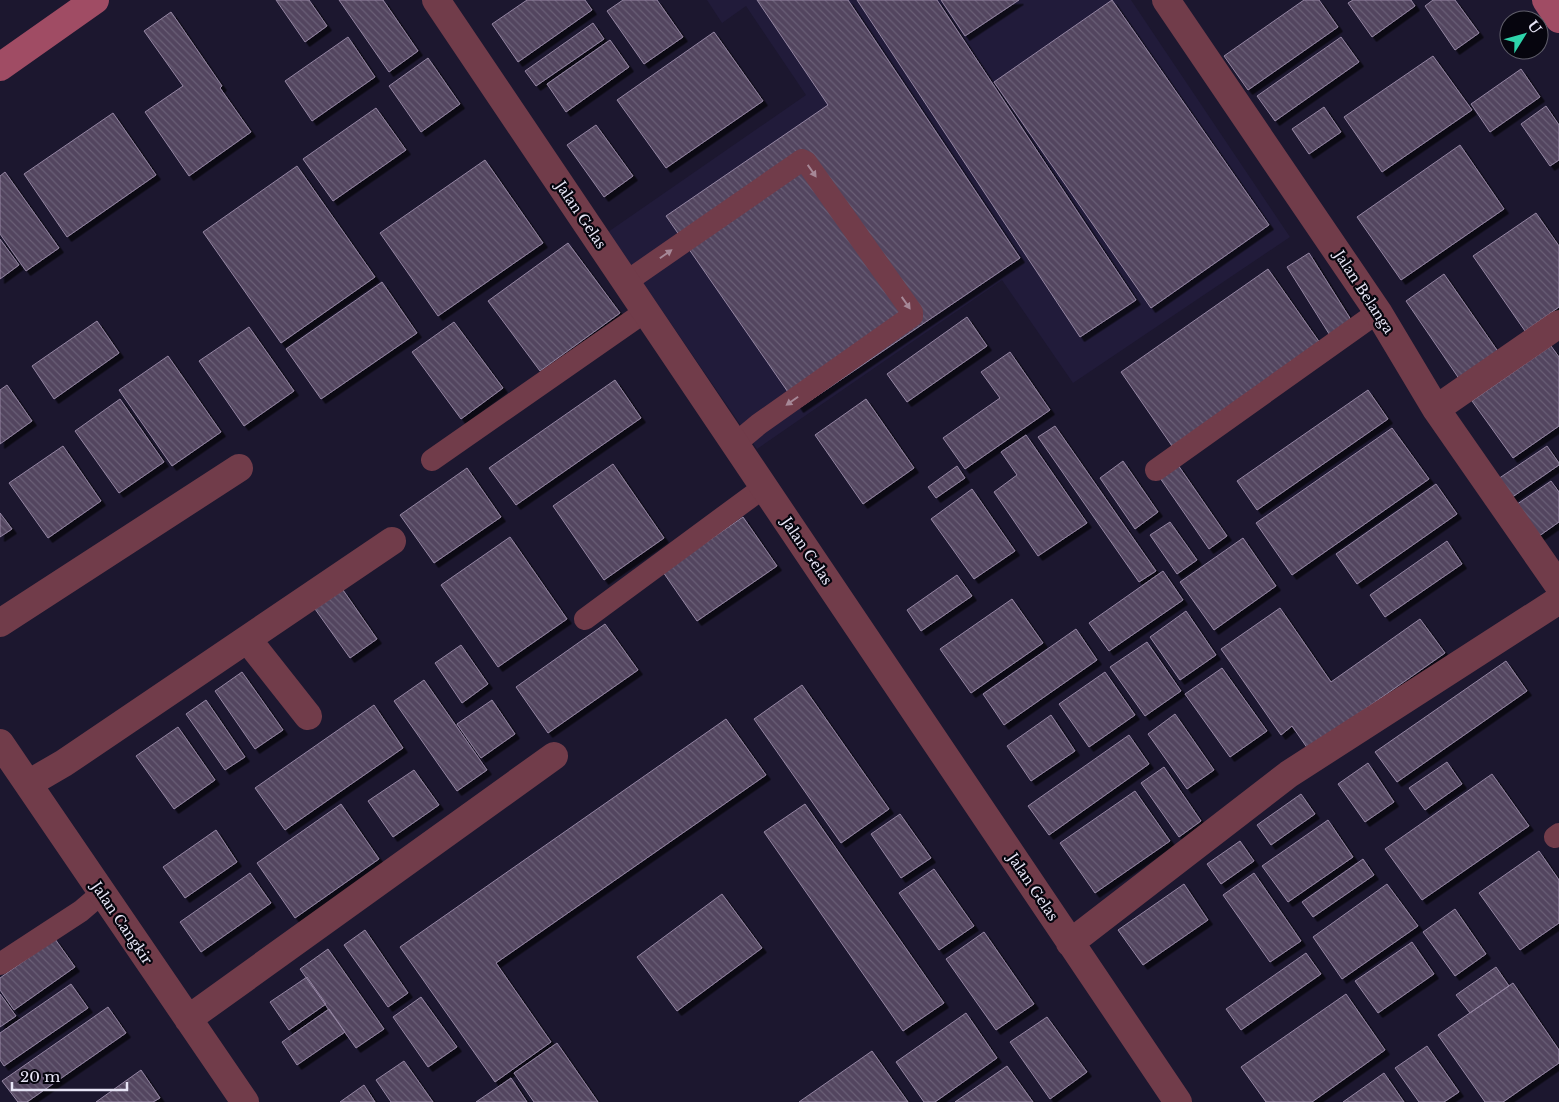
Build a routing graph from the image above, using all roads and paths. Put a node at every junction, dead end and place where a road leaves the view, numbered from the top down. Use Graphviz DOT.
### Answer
graph roads {
  1 [pos="95,0"];
  2 [pos="436,0"];
  3 [pos="1166,0"];
  4 [pos="1546,0"];
  5 [pos="1559,19"];
  6 [pos="0,67"];
  7 [pos="626,282"];
  8 [pos="646,311"];
  9 [pos="1378,312"];
  10 [pos="1559,324"];
  11 [pos="1436,409"];
  12 [pos="735,444"];
  13 [pos="432,460"];
  14 [pos="239,468"];
  15 [pos="1156,470"];
  16 [pos="764,487"];
  17 [pos="392,541"];
  18 [pos="1559,586"];
  19 [pos="1559,600"];
  20 [pos="585,619"];
  21 [pos="0,623"];
  22 [pos="248,640"];
  23 [pos="308,716"];
  24 [pos="0,743"];
  25 [pos="554,756"];
  26 [pos="28,784"];
  27 [pos="102,893"];
  28 [pos="1070,943"];
  29 [pos="0,964"];
  30 [pos="188,1019"];
  31 [pos="245,1102"];
  32 [pos="1178,1102"];
  1 -- 6 [label="street"];
  2 -- 7 [label="street, Jalan Gelas"];
  3 -- 9 [label="street, Jalan Belanga"];
  4 -- 5 [label="street"];
  7 -- 8 [label="street, Jalan Gelas"];
  7 -- 12 [label="lane, one-way"];
  8 -- 12 [label="street, Jalan Gelas"];
  8 -- 13 [label="lane"];
  9 -- 11 [label="street, Jalan Belanga"];
  9 -- 15 [label="lane"];
  10 -- 11 [label="street"];
  11 -- 18 [label="street, Jalan Belanga"];
  12 -- 16 [label="street, Jalan Gelas"];
  14 -- 21 [label="street"];
  16 -- 20 [label="lane"];
  16 -- 28 [label="street, Jalan Gelas"];
  17 -- 22 [label="street"];
  19 -- 28 [label="street"];
  22 -- 23 [label="street"];
  22 -- 26 [label="street"];
  24 -- 26 [label="street, Jalan Cangkir"];
  25 -- 30 [label="street"];
  26 -- 27 [label="street, Jalan Cangkir"];
  27 -- 29 [label="lane"];
  27 -- 30 [label="street, Jalan Cangkir"];
  28 -- 32 [label="street, Jalan Gelas"];
  30 -- 31 [label="street, Jalan Cangkir"];
}
